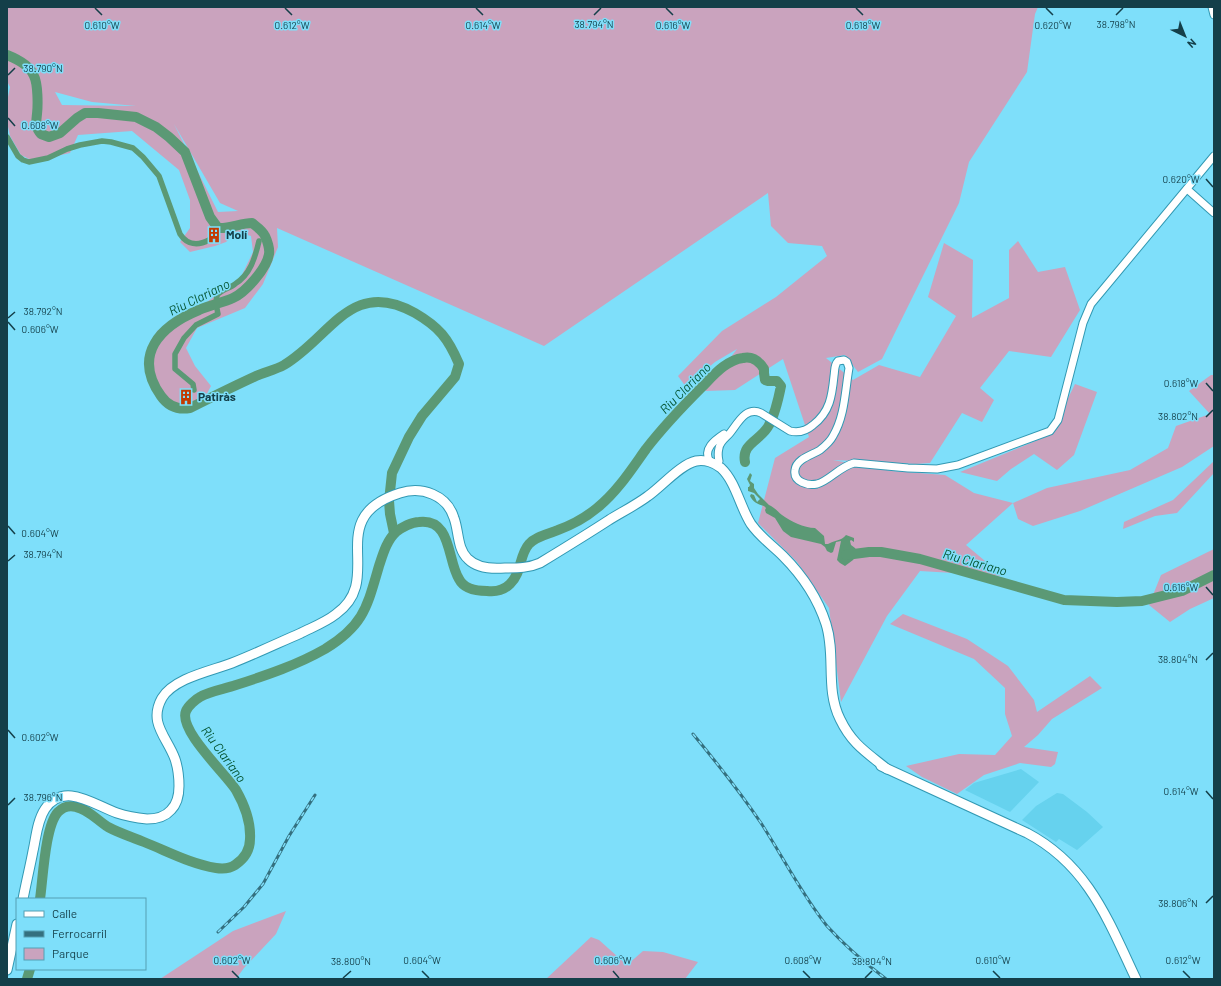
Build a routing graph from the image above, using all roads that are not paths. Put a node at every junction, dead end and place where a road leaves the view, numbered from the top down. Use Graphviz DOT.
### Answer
graph roads {
  1 [pos="1212,7"];
  2 [pos="1214,15"];
  3 [pos="1214,156"];
  4 [pos="1187,189"];
  5 [pos="1214,214"];
  6 [pos="734,427"];
  7 [pos="712,459"];
  8 [pos="829,639"];
  9 [pos="828,700"];
  10 [pos="850,736"];
  11 [pos="887,769"];
  12 [pos="22,898"];
  13 [pos="16,929"];
  14 [pos="7,970"];
  15 [pos="1136,979"];
  1 -- 2 [label="street"];
  3 -- 4 [label="street"];
  4 -- 5 [label="street"];
  4 -- 6 [label="street"];
  6 -- 7 [label="street"];
  6 -- 7 [label="street"];
  7 -- 8 [label="main road"];
  7 -- 12 [label="main road"];
  8 -- 9 [label="main road"];
  8 -- 10 [label="main road"];
  9 -- 10 [label="main road"];
  9 -- 11 [label="main road"];
  10 -- 11 [label="main road"];
  11 -- 15 [label="main road"];
  13 -- 14 [label="main road"];
}
